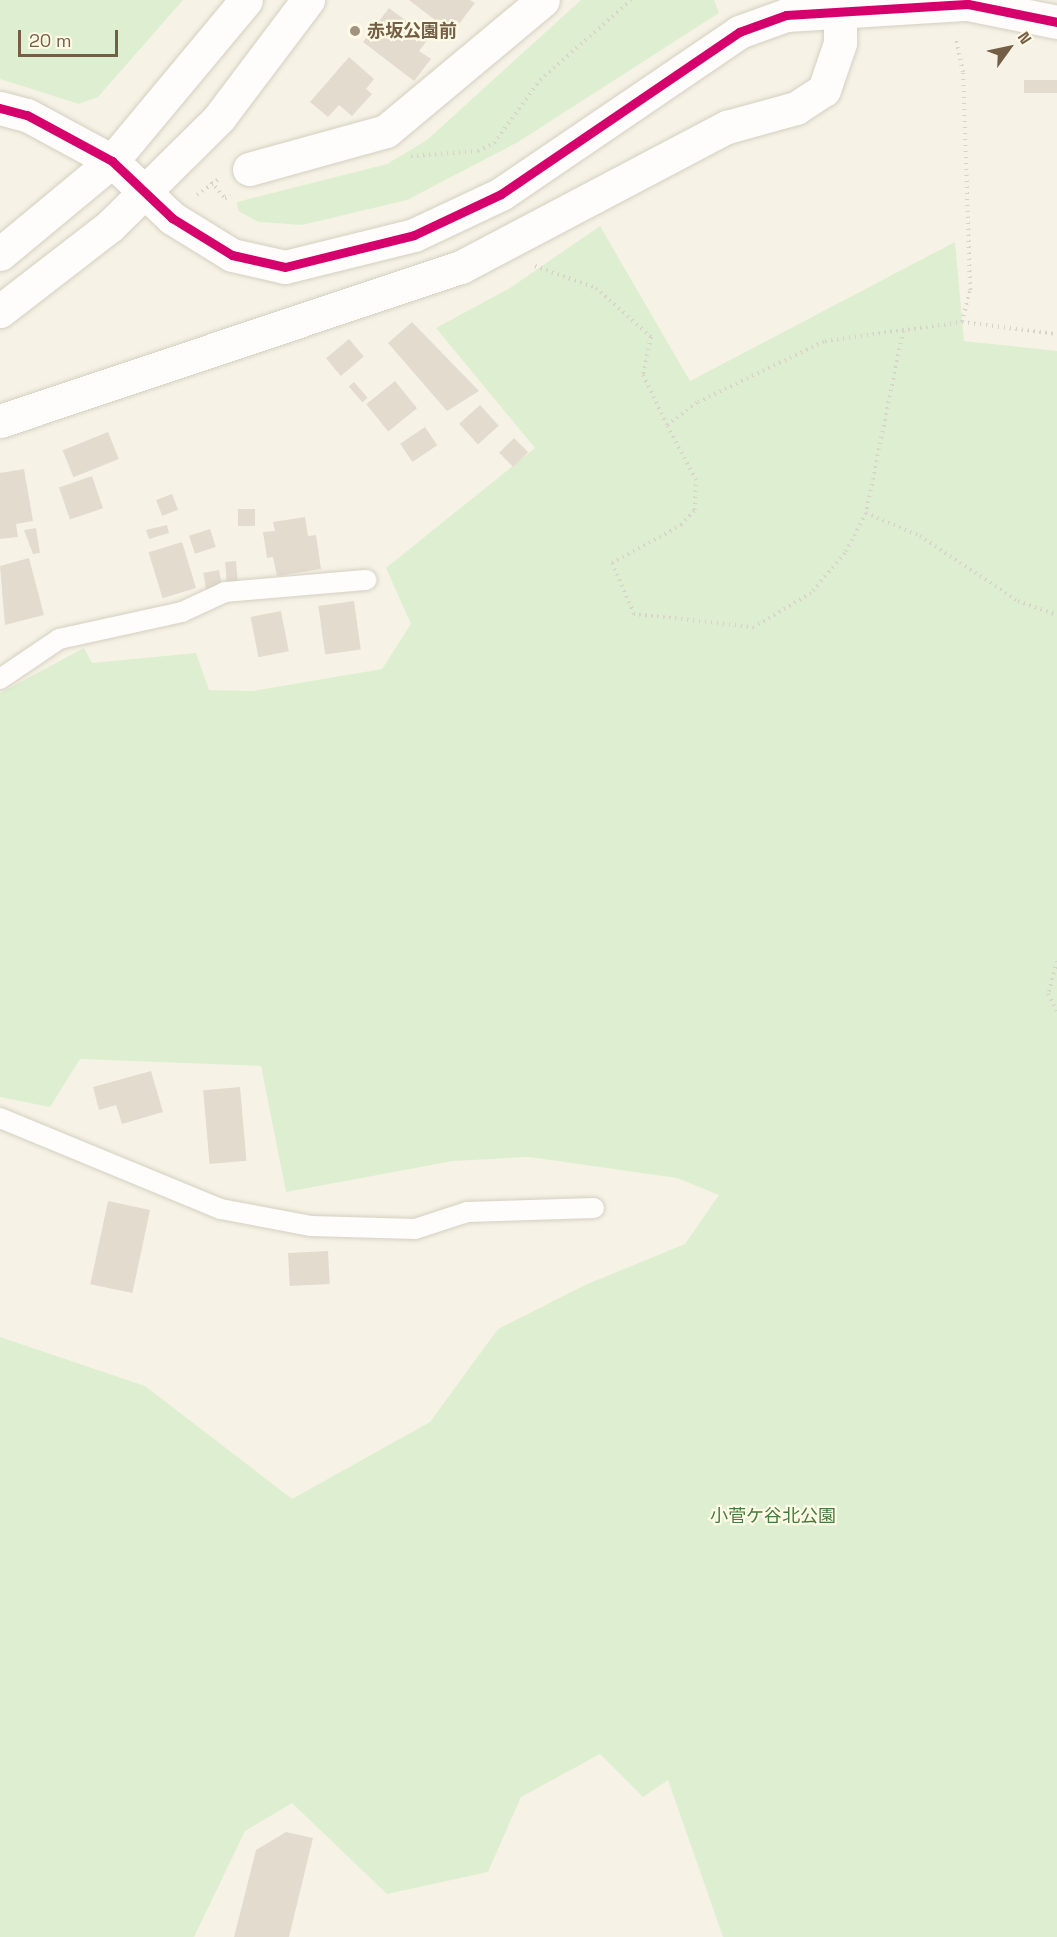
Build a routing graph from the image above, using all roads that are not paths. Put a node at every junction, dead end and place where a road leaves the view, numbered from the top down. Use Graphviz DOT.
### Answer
graph roads {
  1 [pos="246,0"];
  2 [pos="308,0"];
  3 [pos="506,0"];
  4 [pos="543,0"];
  5 [pos="840,10"];
  6 [pos="1057,22"];
  7 [pos="474,57"];
  8 [pos="0,108"];
  9 [pos="112,161"];
  10 [pos="249,169"];
  11 [pos="142,191"];
  12 [pos="0,254"];
  13 [pos="0,311"];
  14 [pos="0,421"];
  15 [pos="366,580"];
  16 [pos="0,679"];
  17 [pos="0,1118"];
  18 [pos="594,1208"];
  1 -- 9 [label="street"];
  2 -- 11 [label="street"];
  3 -- 7 [label="street"];
  4 -- 7 [label="street"];
  5 -- 6 [label="street"];
  5 -- 11 [label="street"];
  5 -- 14 [label="street"];
  7 -- 10 [label="street"];
  8 -- 9 [label="street"];
  9 -- 11 [label="street"];
  9 -- 12 [label="street"];
  11 -- 13 [label="street"];
  15 -- 16 [label="lane"];
  17 -- 18 [label="lane"];
}
